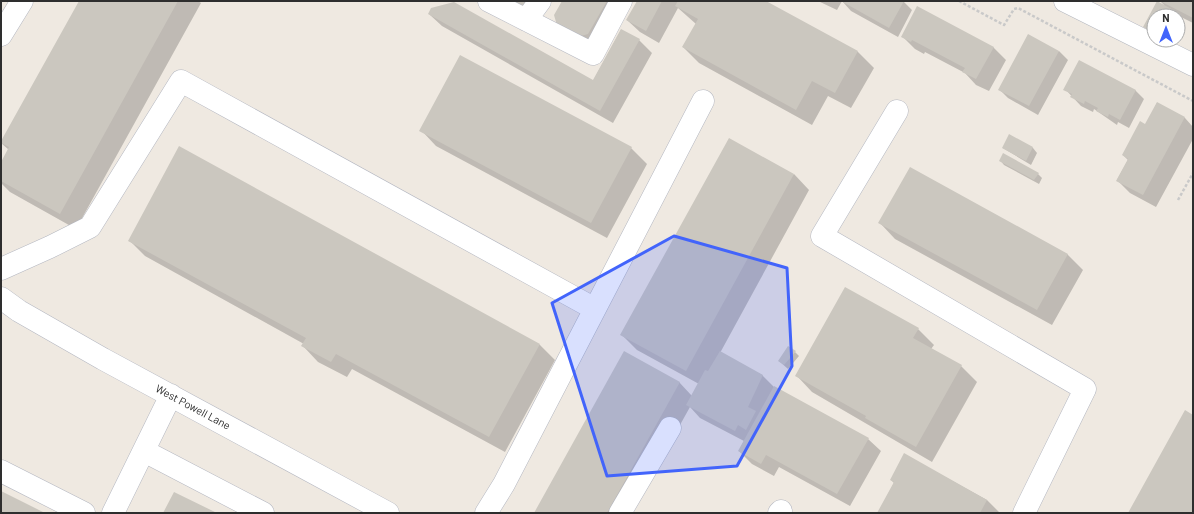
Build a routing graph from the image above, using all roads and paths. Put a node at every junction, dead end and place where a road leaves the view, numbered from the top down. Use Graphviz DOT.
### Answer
graph roads {
  1 [pos="22,1"];
  2 [pos="489,1"];
  3 [pos="540,1"];
  4 [pos="621,1"];
  5 [pos="959,1"];
  6 [pos="1065,1"];
  7 [pos="526,20"];
  8 [pos="1,35"];
  9 [pos="1193,65"];
  10 [pos="703,100"];
  11 [pos="1193,100"];
  12 [pos="897,111"];
  13 [pos="1193,173"];
  14 [pos="1178,200"];
  15 [pos="1,269"];
  16 [pos="1,298"];
  17 [pos="595,309"];
  18 [pos="171,395"];
  19 [pos="670,428"];
  20 [pos="144,451"];
  21 [pos="1,471"];
  22 [pos="84,513"];
  23 [pos="113,513"];
  24 [pos="263,513"];
  25 [pos="388,513"];
  26 [pos="486,513"];
  27 [pos="620,513"];
  28 [pos="1024,513"];
  1 -- 8 [label="street"];
  2 -- 7 [label="street"];
  3 -- 7 [label="street"];
  4 -- 7 [label="street"];
  5 -- 11 [label="path"];
  6 -- 9 [label="street"];
  10 -- 17 [label="street"];
  12 -- 28 [label="street"];
  13 -- 14 [label="path"];
  15 -- 17 [label="street"];
  16 -- 18 [label="street, West Powell Lane"];
  17 -- 26 [label="street"];
  18 -- 20 [label="street"];
  18 -- 25 [label="street, West Powell Lane"];
  19 -- 27 [label="street"];
  20 -- 23 [label="street"];
  20 -- 24 [label="street"];
  21 -- 22 [label="street"];
}
